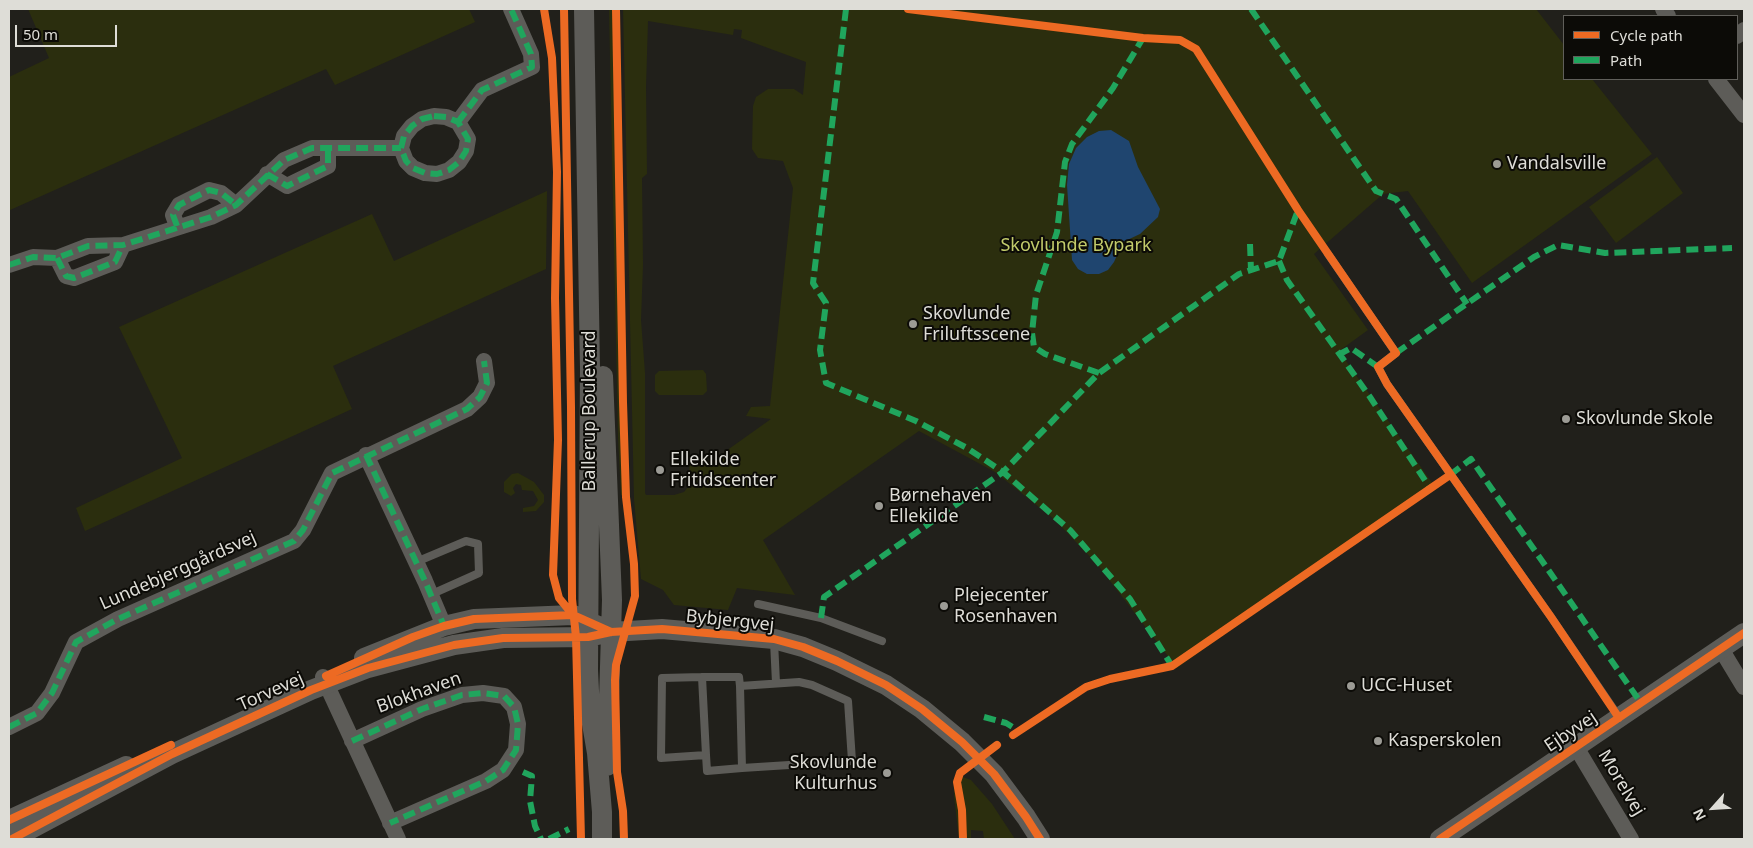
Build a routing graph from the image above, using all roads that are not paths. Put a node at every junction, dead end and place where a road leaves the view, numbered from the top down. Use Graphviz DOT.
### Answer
graph roads {
  1 [pos="511,9"];
  2 [pos="584,9"];
  3 [pos="597,9"];
  4 [pos="1717,80"];
  5 [pos="1744,115"];
  6 [pos="458,122"];
  7 [pos="328,148"];
  8 [pos="401,148"];
  9 [pos="267,174"];
  10 [pos="236,205"];
  11 [pos="177,226"];
  12 [pos="123,245"];
  13 [pos="1328,254"];
  14 [pos="58,258"];
  15 [pos="9,265"];
  16 [pos="484,361"];
  17 [pos="366,455"];
  18 [pos="416,562"];
  19 [pos="432,594"];
  20 [pos="758,604"];
  21 [pos="444,626"];
  22 [pos="588,630"];
  23 [pos="611,632"];
  24 [pos="1744,633"];
  25 [pos="774,640"];
  26 [pos="882,641"];
  27 [pos="1721,649"];
  28 [pos="702,677"];
  29 [pos="324,681"];
  30 [pos="776,683"];
  31 [pos="740,686"];
  32 [pos="1744,687"];
  33 [pos="1619,718"];
  34 [pos="9,727"];
  35 [pos="352,741"];
  36 [pos="1576,748"];
  37 [pos="706,755"];
  38 [pos="742,768"];
  39 [pos="602,812"];
  40 [pos="9,820"];
  41 [pos="390,822"];
  42 [pos="12,839"];
  43 [pos="398,839"];
  44 [pos="602,839"];
  45 [pos="1040,839"];
  46 [pos="1440,839"];
  47 [pos="1631,839"];
  1 -- 6 [label="street"];
  2 -- 22 [label="street, Ballerup Boulevard"];
  3 -- 23 [label="street, Ballerup Boulevard"];
  4 -- 5 [label="street"];
  6 -- 8 [label="street"];
  6 -- 8 [label="street"];
  7 -- 8 [label="street"];
  7 -- 9 [label="street"];
  7 -- 9 [label="street"];
  9 -- 10 [label="street"];
  10 -- 11 [label="street"];
  10 -- 11 [label="street"];
  11 -- 12 [label="street"];
  12 -- 14 [label="street"];
  12 -- 14 [label="street"];
  13 -- 33 [label="lane"];
  14 -- 15 [label="street"];
  16 -- 17 [label="street, Lundebjerggårdsvej"];
  17 -- 18 [label="street"];
  17 -- 34 [label="street, Lundebjerggårdsvej"];
  18 -- 19 [label="street"];
  18 -- 19 [label="lane"];
  19 -- 21 [label="street"];
  20 -- 26 [label="lane"];
  21 -- 22 [label="street, Torvevej"];
  21 -- 29 [label="street, Torvevej"];
  22 -- 23 [label="street, Torvevej"];
  22 -- 29 [label="street, Torvevej"];
  22 -- 39 [label="street, Ballerup Boulevard"];
  23 -- 25 [label="street, Bybjergvej"];
  23 -- 39 [label="street, Ballerup Boulevard"];
  24 -- 27 [label="street, Ejbyvej"];
  25 -- 30 [label="lane"];
  25 -- 45 [label="street, Bybjergvej"];
  27 -- 32 [label="street"];
  27 -- 33 [label="street, Ejbyvej"];
  28 -- 31 [label="lane"];
  28 -- 37 [label="lane"];
  28 -- 37 [label="lane"];
  29 -- 35 [label="street"];
  29 -- 40 [label="street, Torvevej"];
  29 -- 42 [label="street, Torvevej"];
  30 -- 31 [label="lane"];
  30 -- 38 [label="lane"];
  31 -- 38 [label="lane"];
  33 -- 36 [label="street, Ejbyvej"];
  35 -- 41 [label="street"];
  35 -- 41 [label="street, Blokhaven"];
  36 -- 46 [label="street, Ejbyvej"];
  36 -- 47 [label="street, Morelvej"];
  37 -- 38 [label="lane"];
  39 -- 44 [label="street, Ballerup Boulevard"];
  41 -- 43 [label="street"];
}
